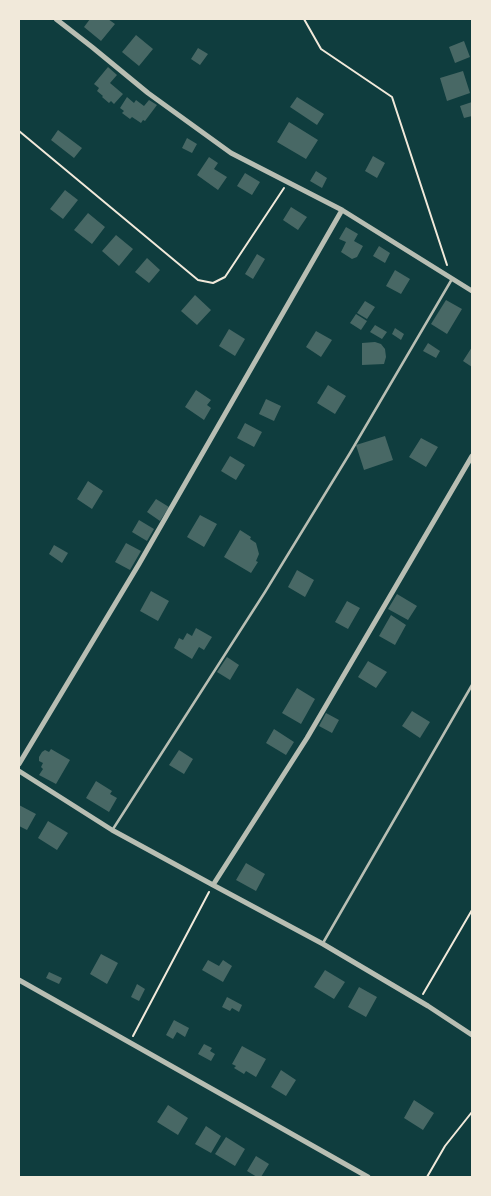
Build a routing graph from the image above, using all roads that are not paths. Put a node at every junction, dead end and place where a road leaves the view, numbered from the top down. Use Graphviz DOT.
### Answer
graph roads {
  1 [pos="56,19"];
  2 [pos="342,210"];
  3 [pos="452,279"];
  4 [pos="472,291"];
  5 [pos="472,456"];
  6 [pos="472,685"];
  7 [pos="19,764"];
  8 [pos="19,770"];
  9 [pos="112,830"];
  10 [pos="213,885"];
  11 [pos="323,944"];
  12 [pos="19,980"];
  13 [pos="472,1035"];
  14 [pos="368,1177"];
  1 -- 2 [label="street"];
  2 -- 3 [label="street"];
  2 -- 7 [label="street"];
  3 -- 4 [label="street"];
  3 -- 9 [label="lane"];
  5 -- 10 [label="street"];
  6 -- 11 [label="lane"];
  8 -- 9 [label="street"];
  9 -- 10 [label="street"];
  10 -- 11 [label="street"];
  11 -- 13 [label="street"];
  12 -- 14 [label="street"];
}
